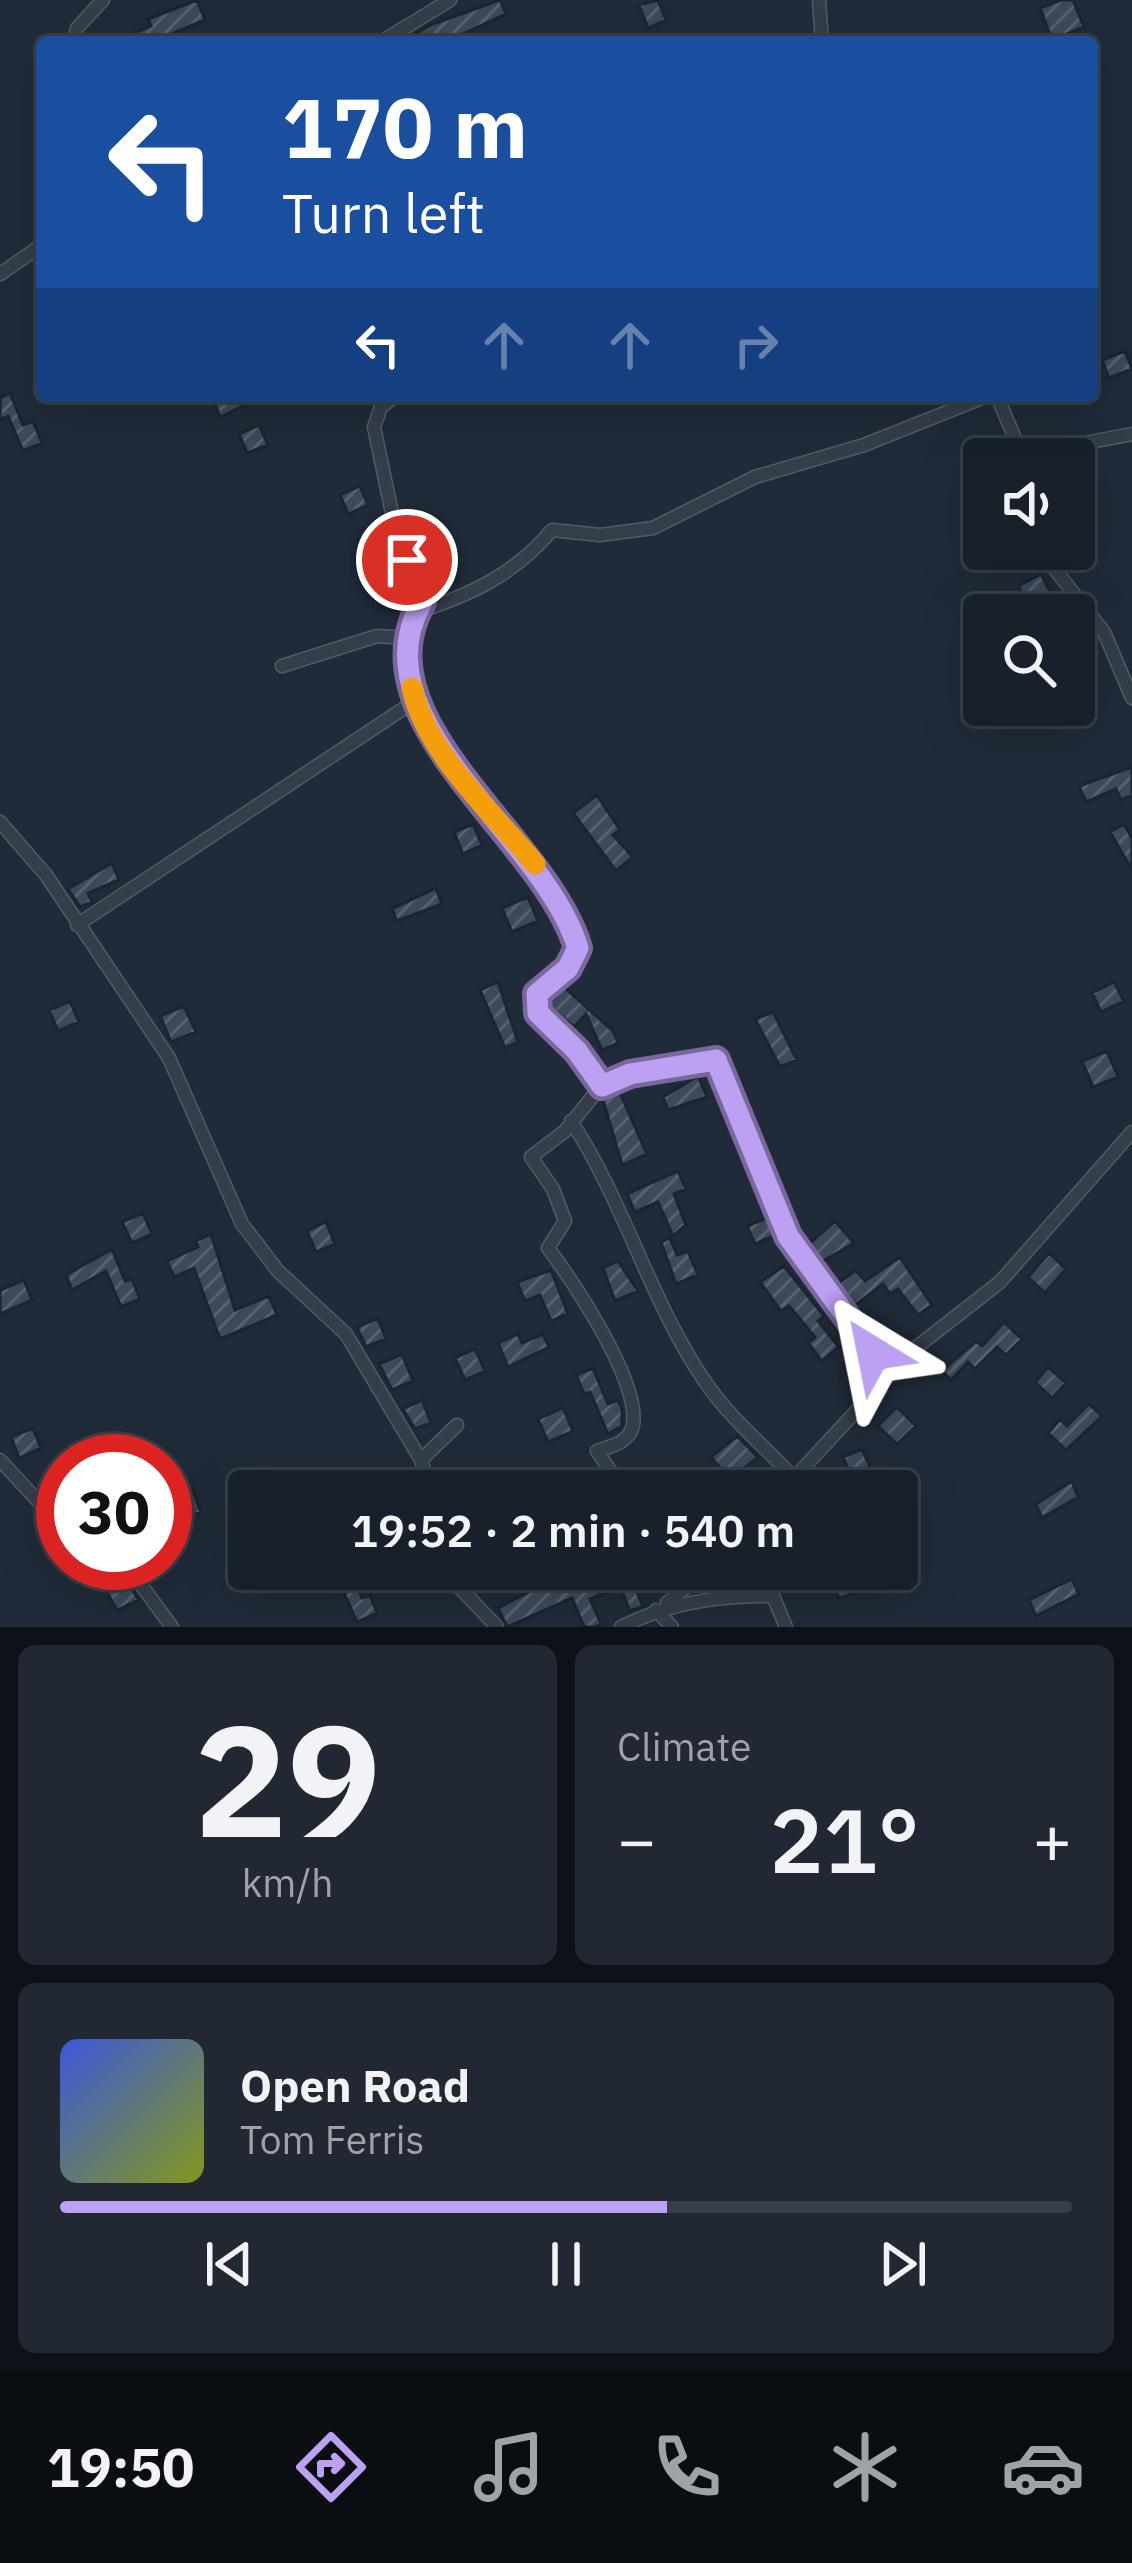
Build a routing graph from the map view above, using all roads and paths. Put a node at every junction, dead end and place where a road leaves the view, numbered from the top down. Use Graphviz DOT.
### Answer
graph roads {
  1 [pos="103,0"];
  2 [pos="450,0"];
  3 [pos="819,0"];
  4 [pos="75,36"];
  5 [pos="391,36"];
  6 [pos="822,36"];
  7 [pos="36,249"];
  8 [pos="0,274"];
  9 [pos="387,402"];
  10 [pos="972,402"];
  11 [pos="999,402"];
  12 [pos="1132,434"];
  13 [pos="1011,438"];
  14 [pos="1095,441"];
  15 [pos="1055,570"];
  16 [pos="416,612"];
  17 [pos="407,638"];
  18 [pos="282,667"];
  19 [pos="1132,698"];
  20 [pos="415,701"];
  21 [pos="0,822"];
  22 [pos="77,925"];
  23 [pos="602,1086"];
  24 [pos="571,1121"];
  25 [pos="1132,1132"];
  26 [pos="889,1376"];
  27 [pos="457,1425"];
  28 [pos="0,1460"];
  29 [pos="422,1460"];
  30 [pos="425,1470"];
  31 [pos="609,1470"];
  32 [pos="787,1470"];
  33 [pos="801,1470"];
  34 [pos="36,1499"];
  35 [pos="145,1590"];
  36 [pos="462,1590"];
  37 [pos="682,1590"];
  38 [pos="660,1608"];
  39 [pos="172,1627"];
  40 [pos="496,1627"];
  41 [pos="621,1627"];
  42 [pos="672,1627"];
  43 [pos="786,1627"];
  1 -- 4 [label="street"];
  2 -- 5 [label="street"];
  3 -- 6 [label="street"];
  7 -- 8 [label="street"];
  9 -- 16 [label="street"];
  10 -- 16 [label="street"];
  11 -- 13 [label="street"];
  12 -- 14 [label="street"];
  15 -- 19 [label="street"];
  16 -- 17 [label="street"];
  17 -- 18 [label="street"];
  17 -- 20 [label="street"];
  20 -- 22 [label="street"];
  20 -- 23 [label="street"];
  21 -- 22 [label="street"];
  22 -- 29 [label="street"];
  23 -- 24 [label="street"];
  23 -- 26 [label="street"];
  24 -- 31 [label="street"];
  24 -- 32 [label="street"];
  25 -- 26 [label="street"];
  26 -- 33 [label="street"];
  27 -- 29 [label="street"];
  28 -- 34 [label="street"];
  29 -- 30 [label="street"];
  35 -- 39 [label="street"];
  36 -- 40 [label="street"];
  37 -- 38 [label="street"];
  38 -- 41 [label="street"];
  38 -- 42 [label="street"];
  38 -- 43 [label="street"];
}
